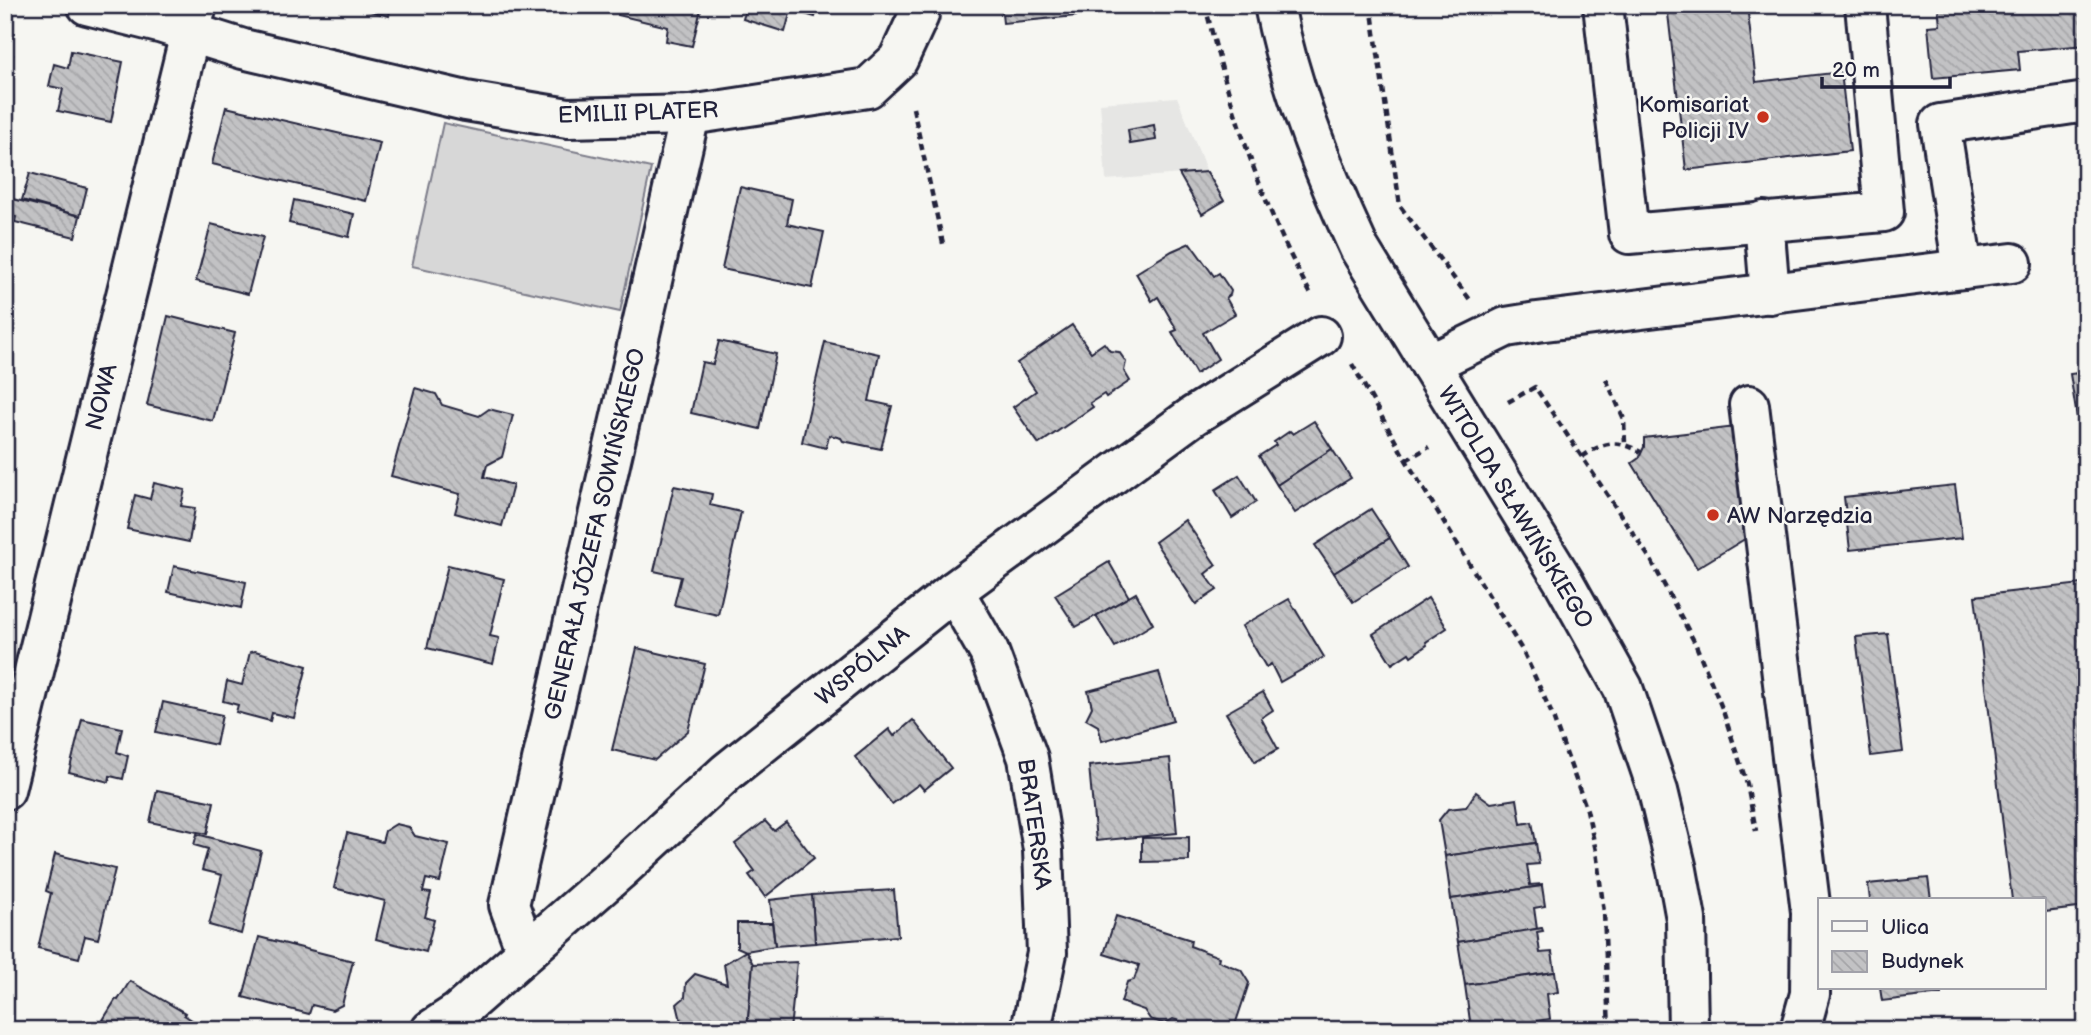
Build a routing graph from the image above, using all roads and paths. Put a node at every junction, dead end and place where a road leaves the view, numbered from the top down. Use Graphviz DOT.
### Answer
graph roads {
  1 [pos="87,5"];
  2 [pos="918,5"];
  3 [pos="1205,5"];
  4 [pos="1274,5"];
  5 [pos="1371,5"];
  6 [pos="1603,5"];
  7 [pos="1865,5"];
  8 [pos="194,19"];
  9 [pos="2086,102"];
  10 [pos="913,108"];
  11 [pos="690,115"];
  12 [pos="1764,221"];
  13 [pos="944,248"];
  14 [pos="2012,263"];
  15 [pos="1962,269"];
  16 [pos="1770,294"];
  17 [pos="1313,297"];
  18 [pos="1479,311"];
  19 [pos="1321,336"];
  20 [pos="1350,360"];
  21 [pos="1430,364"];
  22 [pos="1606,379"];
  23 [pos="1508,402"];
  24 [pos="1749,405"];
  25 [pos="1625,444"];
  26 [pos="1429,447"];
  27 [pos="1642,452"];
  28 [pos="1582,457"];
  29 [pos="1406,460"];
  30 [pos="954,591"];
  31 [pos="5,790"];
  32 [pos="1757,834"];
  33 [pos="526,951"];
  34 [pos="431,1030"];
  35 [pos="1031,1030"];
  36 [pos="1609,1030"];
  37 [pos="1688,1030"];
  38 [pos="1800,1030"];
  1 -- 8 [label="street, EMILII PLATER"];
  2 -- 11 [label="street, EMILII PLATER"];
  3 -- 17 [label="path"];
  4 -- 21 [label="street, WITOLDA SŁAWIŃSKIEGO"];
  5 -- 18 [label="path"];
  6 -- 12 [label="street"];
  7 -- 12 [label="street"];
  8 -- 11 [label="street, EMILII PLATER"];
  8 -- 31 [label="street, NOWA"];
  9 -- 15 [label="street"];
  10 -- 13 [label="path"];
  11 -- 33 [label="street, GENERAŁA JÓZEFA SOWIŃSKIEGO"];
  12 -- 16 [label="street"];
  14 -- 15 [label="street"];
  15 -- 16 [label="street"];
  16 -- 21 [label="street"];
  19 -- 30 [label="street, WSPÓLNA"];
  20 -- 29 [label="path"];
  21 -- 37 [label="street, WITOLDA SŁAWIŃSKIEGO"];
  22 -- 25 [label="path"];
  23 -- 28 [label="path"];
  24 -- 38 [label="street"];
  25 -- 27 [label="path"];
  25 -- 28 [label="path"];
  26 -- 29 [label="path"];
  28 -- 32 [label="path"];
  29 -- 36 [label="path"];
  30 -- 33 [label="street, WSPÓLNA"];
  30 -- 35 [label="street, BRATERSKA"];
  33 -- 34 [label="street, WSPÓLNA"];
}
